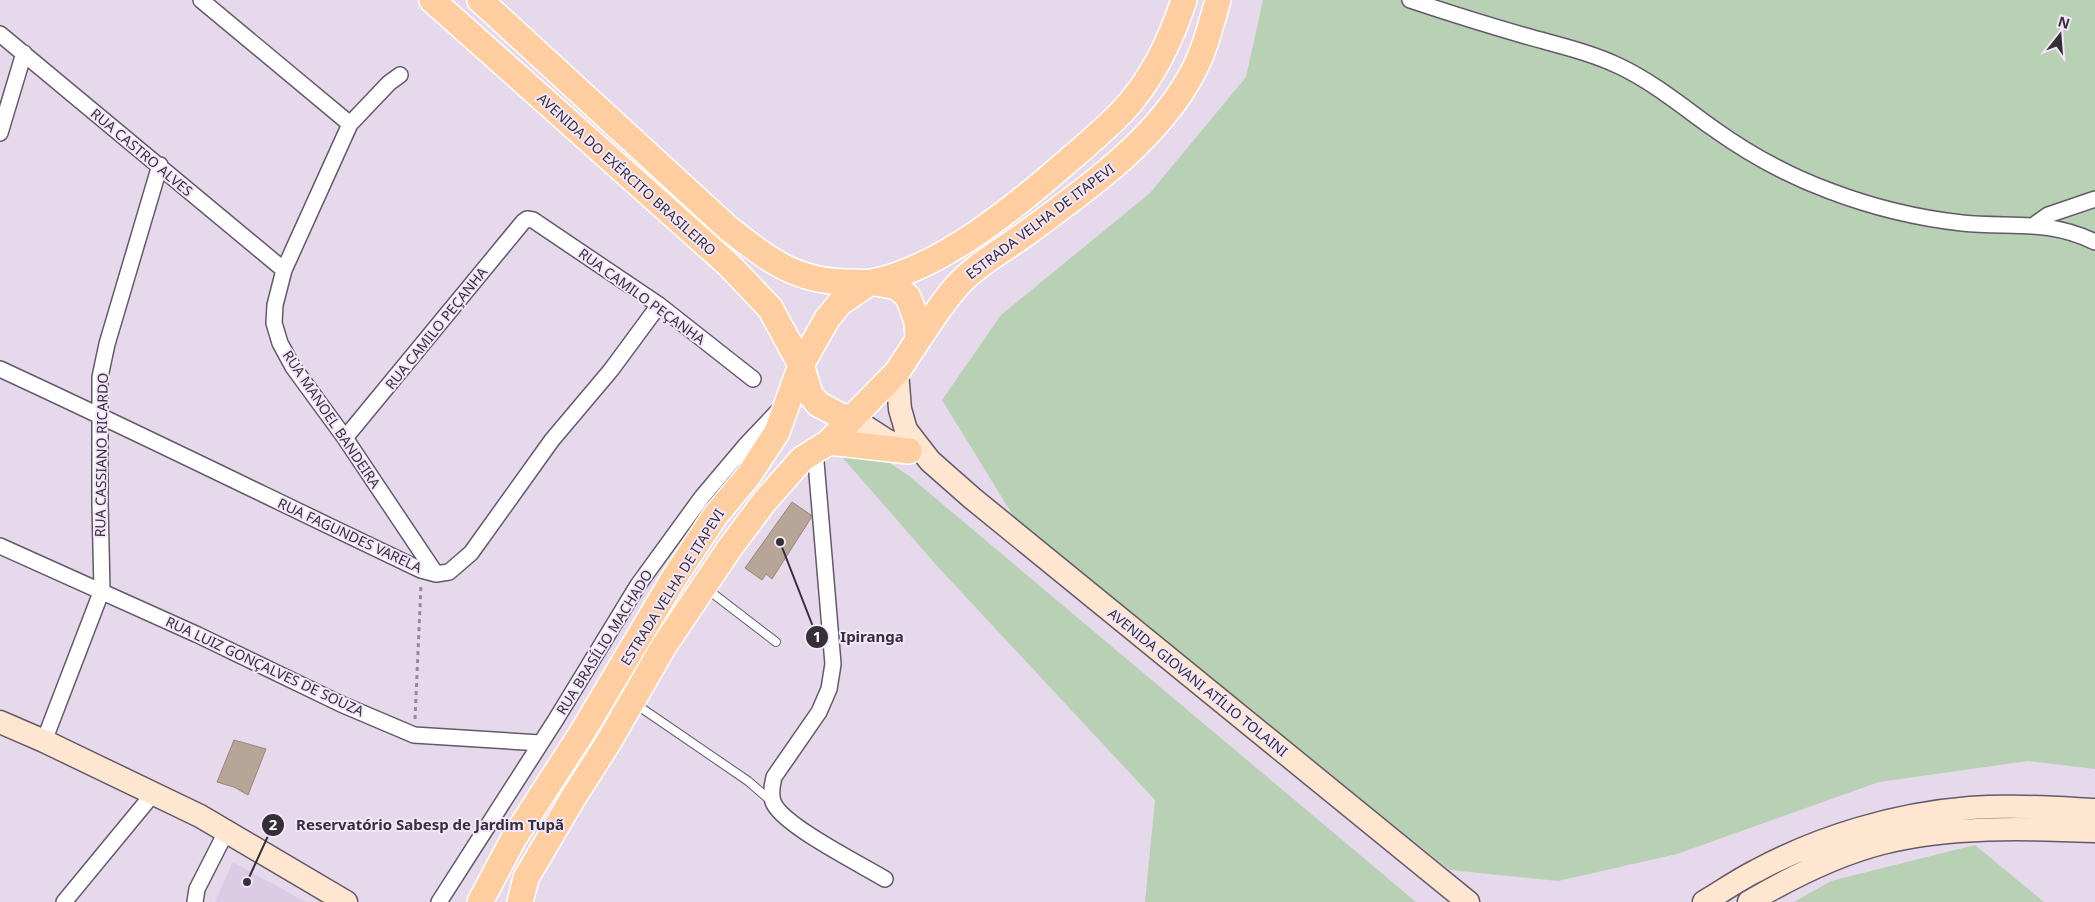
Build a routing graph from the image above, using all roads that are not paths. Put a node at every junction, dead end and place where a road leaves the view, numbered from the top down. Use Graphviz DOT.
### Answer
graph roads {
  1 [pos="201,0"];
  2 [pos="432,0"];
  3 [pos="480,0"];
  4 [pos="1184,0"];
  5 [pos="1218,0"];
  6 [pos="1410,0"];
  7 [pos="0,34"];
  8 [pos="24,53"];
  9 [pos="400,75"];
  10 [pos="350,124"];
  11 [pos="0,133"];
  12 [pos="160,165"];
  13 [pos="2095,199"];
  14 [pos="2034,225"];
  15 [pos="2095,242"];
  16 [pos="284,270"];
  17 [pos="871,282"];
  18 [pos="659,305"];
  19 [pos="918,340"];
  20 [pos="801,365"];
  21 [pos="0,368"];
  22 [pos="897,372"];
  23 [pos="752,379"];
  24 [pos="789,397"];
  25 [pos="100,415"];
  26 [pos="846,417"];
  27 [pos="345,438"];
  28 [pos="822,446"];
  29 [pos="920,456"];
  30 [pos="0,546"];
  31 [pos="436,574"];
  32 [pos="703,586"];
  33 [pos="102,590"];
  34 [pos="776,642"];
  35 [pos="631,702"];
  36 [pos="0,722"];
  37 [pos="44,741"];
  38 [pos="540,743"];
  39 [pos="153,794"];
  40 [pos="774,804"];
  41 [pos="2095,810"];
  42 [pos="2095,831"];
  43 [pos="226,832"];
  44 [pos="885,879"];
  45 [pos="64,902"];
  46 [pos="195,902"];
  47 [pos="346,902"];
  48 [pos="439,902"];
  49 [pos="480,902"];
  50 [pos="520,902"];
  51 [pos="1468,902"];
  52 [pos="1704,902"];
  53 [pos="1749,902"];
  1 -- 10 [label="street"];
  2 -- 20 [label="main road, AVENIDA DO EXÉRCITO BRASILEIRO"];
  3 -- 17 [label="main road, AVENIDA DO EXÉRCITO BRASILEIRO"];
  4 -- 17 [label="main road, ESTRADA VELHA DE ITAPEVI"];
  5 -- 19 [label="main road, ESTRADA VELHA DE ITAPEVI"];
  6 -- 14 [label="street"];
  7 -- 8 [label="street, RUA CASTRO ALVES"];
  8 -- 11 [label="street"];
  8 -- 12 [label="street, RUA CASTRO ALVES"];
  9 -- 10 [label="street, RUA MANOEL BANDEIRA"];
  10 -- 16 [label="street, RUA MANOEL BANDEIRA"];
  12 -- 16 [label="street, RUA CASTRO ALVES"];
  12 -- 25 [label="street, RUA CASSIANO RICARDO"];
  13 -- 14 [label="street"];
  14 -- 15 [label="street"];
  16 -- 27 [label="street, RUA MANOEL BANDEIRA"];
  17 -- 19 [label="main road"];
  17 -- 20 [label="main road, ESTRADA VELHA DE ITAPEVI"];
  18 -- 23 [label="street, RUA CAMILO PEÇANHA"];
  18 -- 27 [label="street, RUA CAMILO PEÇANHA"];
  18 -- 31 [label="street, RUA FAGUNDES VARELA"];
  19 -- 22 [label="main road, ESTRADA VELHA DE ITAPEVI"];
  20 -- 24 [label="main road, ESTRADA VELHA DE ITAPEVI"];
  20 -- 26 [label="main road"];
  21 -- 25 [label="street, RUA FAGUNDES VARELA"];
  22 -- 26 [label="main road, ESTRADA VELHA DE ITAPEVI"];
  22 -- 29 [label="street"];
  24 -- 38 [label="street, RUA BRASÍLIO MACHADO"];
  24 -- 49 [label="main road, ESTRADA VELHA DE ITAPEVI"];
  25 -- 31 [label="street, RUA FAGUNDES VARELA"];
  25 -- 33 [label="street, RUA CASSIANO RICARDO"];
  26 -- 28 [label="main road, ESTRADA VELHA DE ITAPEVI"];
  26 -- 29 [label="street"];
  27 -- 31 [label="street, RUA MANOEL BANDEIRA"];
  28 -- 29 [label="main road"];
  28 -- 32 [label="main road, ESTRADA VELHA DE ITAPEVI"];
  28 -- 40 [label="street"];
  29 -- 51 [label="street, AVENIDA GIOVANI ATÍLIO TOLAINI"];
  30 -- 33 [label="street, RUA LUIZ GONÇALVES DE SOUZA"];
  32 -- 34 [label="lane"];
  32 -- 35 [label="main road, ESTRADA VELHA DE ITAPEVI"];
  33 -- 37 [label="street, RUA CASSIANO RICARDO"];
  33 -- 38 [label="street, RUA LUIZ GONÇALVES DE SOUZA"];
  35 -- 40 [label="lane"];
  35 -- 50 [label="main road, ESTRADA VELHA DE ITAPEVI"];
  36 -- 37 [label="street"];
  37 -- 39 [label="street"];
  38 -- 48 [label="street, RUA BRASÍLIO MACHADO"];
  39 -- 43 [label="street"];
  39 -- 45 [label="street"];
  40 -- 44 [label="street"];
  41 -- 52 [label="street"];
  42 -- 53 [label="street"];
  43 -- 46 [label="street"];
  43 -- 47 [label="street"];
}
